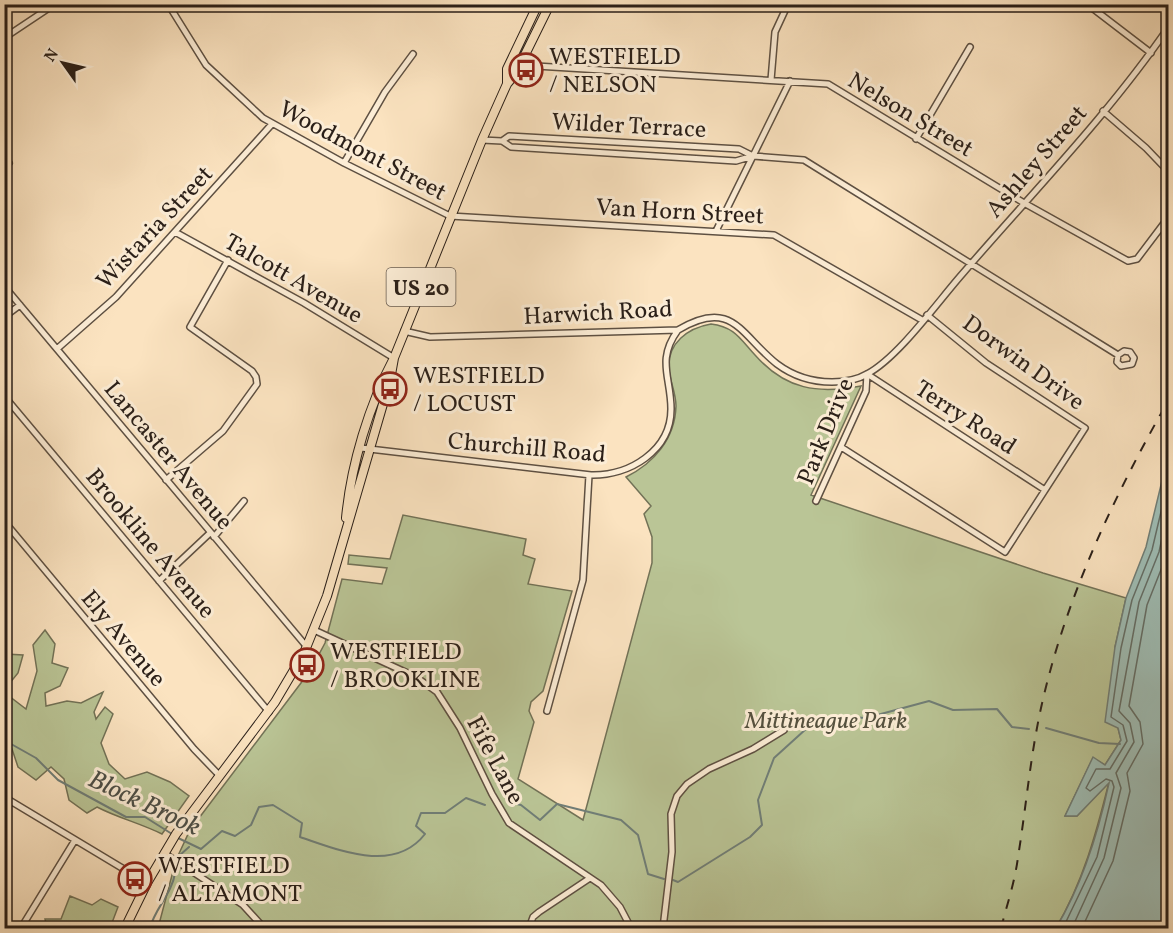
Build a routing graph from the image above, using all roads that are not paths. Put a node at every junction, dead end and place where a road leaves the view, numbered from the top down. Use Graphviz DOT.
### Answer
graph roads {
  1 [pos="55,4"];
  2 [pos="168,4"];
  3 [pos="538,4"];
  4 [pos="549,4"];
  5 [pos="788,4"];
  6 [pos="1087,4"];
  7 [pos="1168,28"];
  8 [pos="4,39"];
  9 [pos="970,47"];
  10 [pos="1151,53"];
  11 [pos="412,54"];
  12 [pos="520,65"];
  13 [pos="771,80"];
  14 [pos="789,81"];
  15 [pos="507,84"];
  16 [pos="1103,111"];
  17 [pos="272,124"];
  18 [pos="915,139"];
  19 [pos="482,140"];
  20 [pos="583,140"];
  21 [pos="502,141"];
  22 [pos="661,145"];
  23 [pos="582,151"];
  24 [pos="661,156"];
  25 [pos="753,156"];
  26 [pos="344,163"];
  27 [pos="1168,171"];
  28 [pos="1024,203"];
  29 [pos="450,216"];
  30 [pos="1168,218"];
  31 [pos="716,231"];
  32 [pos="175,232"];
  33 [pos="228,260"];
  34 [pos="971,263"];
  35 [pos="4,286"];
  36 [pos="20,305"];
  37 [pos="927,315"];
  38 [pos="4,317"];
  39 [pos="922,321"];
  40 [pos="678,330"];
  41 [pos="404,331"];
  42 [pos="58,348"];
  43 [pos="1118,355"];
  44 [pos="394,358"];
  45 [pos="867,374"];
  46 [pos="5,397"];
  47 [pos="841,447"];
  48 [pos="365,448"];
  49 [pos="589,475"];
  50 [pos="166,480"];
  51 [pos="1045,490"];
  52 [pos="244,501"];
  53 [pos="816,501"];
  54 [pos="4,521"];
  55 [pos="212,535"];
  56 [pos="159,581"];
  57 [pos="314,630"];
  58 [pos="307,647"];
  59 [pos="547,711"];
  60 [pos="269,712"];
  61 [pos="784,730"];
  62 [pos="219,775"];
  63 [pos="4,797"];
  64 [pos="11,801"];
  65 [pos="4,812"];
  66 [pos="75,840"];
  67 [pos="165,853"];
  68 [pos="590,879"];
  69 [pos="147,883"];
  70 [pos="21,928"];
  71 [pos="125,928"];
  72 [pos="264,928"];
  73 [pos="529,928"];
  74 [pos="631,928"];
  75 [pos="663,928"];
  1 -- 8 [label="street"];
  2 -- 17 [label="street, Woodmont Street"];
  3 -- 15 [label="main road, US 20"];
  4 -- 12 [label="main road, US 20"];
  5 -- 13 [label="street"];
  6 -- 10 [label="street"];
  7 -- 10 [label="street, Ashley Street"];
  9 -- 18 [label="street"];
  10 -- 16 [label="street, Ashley Street"];
  11 -- 26 [label="street"];
  12 -- 13 [label="street, Nelson Street"];
  12 -- 15 [label="main road, US 20"];
  13 -- 14 [label="street, Nelson Street"];
  14 -- 18 [label="street, Nelson Street"];
  14 -- 25 [label="street"];
  15 -- 19 [label="main road, US 20"];
  16 -- 27 [label="street"];
  16 -- 28 [label="street, Ashley Street"];
  17 -- 26 [label="street, Woodmont Street"];
  17 -- 32 [label="street, Wistaria Street"];
  18 -- 28 [label="street, Nelson Street"];
  19 -- 21 [label="street, Wilder Terrace"];
  19 -- 29 [label="main road, US 20"];
  20 -- 21 [label="street, Wilder Terrace"];
  20 -- 22 [label="street, Wilder Terrace"];
  20 -- 23 [label="street"];
  21 -- 23 [label="street, Wilder Terrace"];
  22 -- 24 [label="street"];
  22 -- 25 [label="street, Wilder Terrace"];
  23 -- 24 [label="street, Wilder Terrace"];
  24 -- 25 [label="street, Wilder Terrace"];
  25 -- 31 [label="street"];
  25 -- 34 [label="street, Wilder Terrace"];
  26 -- 29 [label="street, Woodmont Street"];
  28 -- 30 [label="street, Nelson Street"];
  28 -- 34 [label="street, Ashley Street"];
  29 -- 31 [label="street, Van Horn Street"];
  29 -- 41 [label="main road, US 20"];
  31 -- 39 [label="street, Van Horn Street"];
  32 -- 33 [label="street, Talcott Avenue"];
  32 -- 42 [label="street, Wistaria Street"];
  33 -- 44 [label="street, Talcott Avenue"];
  33 -- 50 [label="street"];
  34 -- 37 [label="street, Ashley Street"];
  34 -- 43 [label="street, Wilder Terrace"];
  35 -- 36 [label="street, Lancaster Avenue"];
  36 -- 38 [label="street"];
  36 -- 42 [label="street, Lancaster Avenue"];
  37 -- 39 [label="street, Harwich Road"];
  37 -- 51 [label="street, Dorwin Drive"];
  39 -- 45 [label="street, Harwich Road"];
  40 -- 41 [label="street, Harwich Road"];
  40 -- 45 [label="street, Harwich Road"];
  40 -- 49 [label="street, Churchill Road"];
  41 -- 44 [label="main road, US 20"];
  42 -- 50 [label="street, Lancaster Avenue"];
  44 -- 48 [label="main road, US 20"];
  45 -- 47 [label="street, Park Drive"];
  45 -- 51 [label="street, Terry Road"];
  46 -- 56 [label="street, Brookline Avenue"];
  47 -- 51 [label="street, Dorwin Drive"];
  47 -- 53 [label="street, Park Drive"];
  48 -- 49 [label="street, Churchill Road"];
  48 -- 57 [label="main road, US 20"];
  49 -- 59 [label="street"];
  50 -- 55 [label="street, Lancaster Avenue"];
  52 -- 55 [label="street"];
  54 -- 62 [label="street, Ely Avenue"];
  55 -- 56 [label="street"];
  55 -- 58 [label="street, Lancaster Avenue"];
  56 -- 60 [label="street, Brookline Avenue"];
  57 -- 58 [label="main road, US 20"];
  57 -- 68 [label="street, Fife Lane"];
  58 -- 60 [label="main road, US 20"];
  60 -- 62 [label="main road, US 20"];
  61 -- 75 [label="street"];
  62 -- 67 [label="main road, US 20"];
  63 -- 64 [label="street"];
  64 -- 65 [label="street"];
  64 -- 66 [label="street"];
  66 -- 69 [label="street"];
  66 -- 70 [label="street"];
  67 -- 69 [label="main road, US 20"];
  67 -- 72 [label="street"];
  68 -- 73 [label="street"];
  68 -- 74 [label="street, Fife Lane"];
  69 -- 71 [label="main road, US 20"];
}
